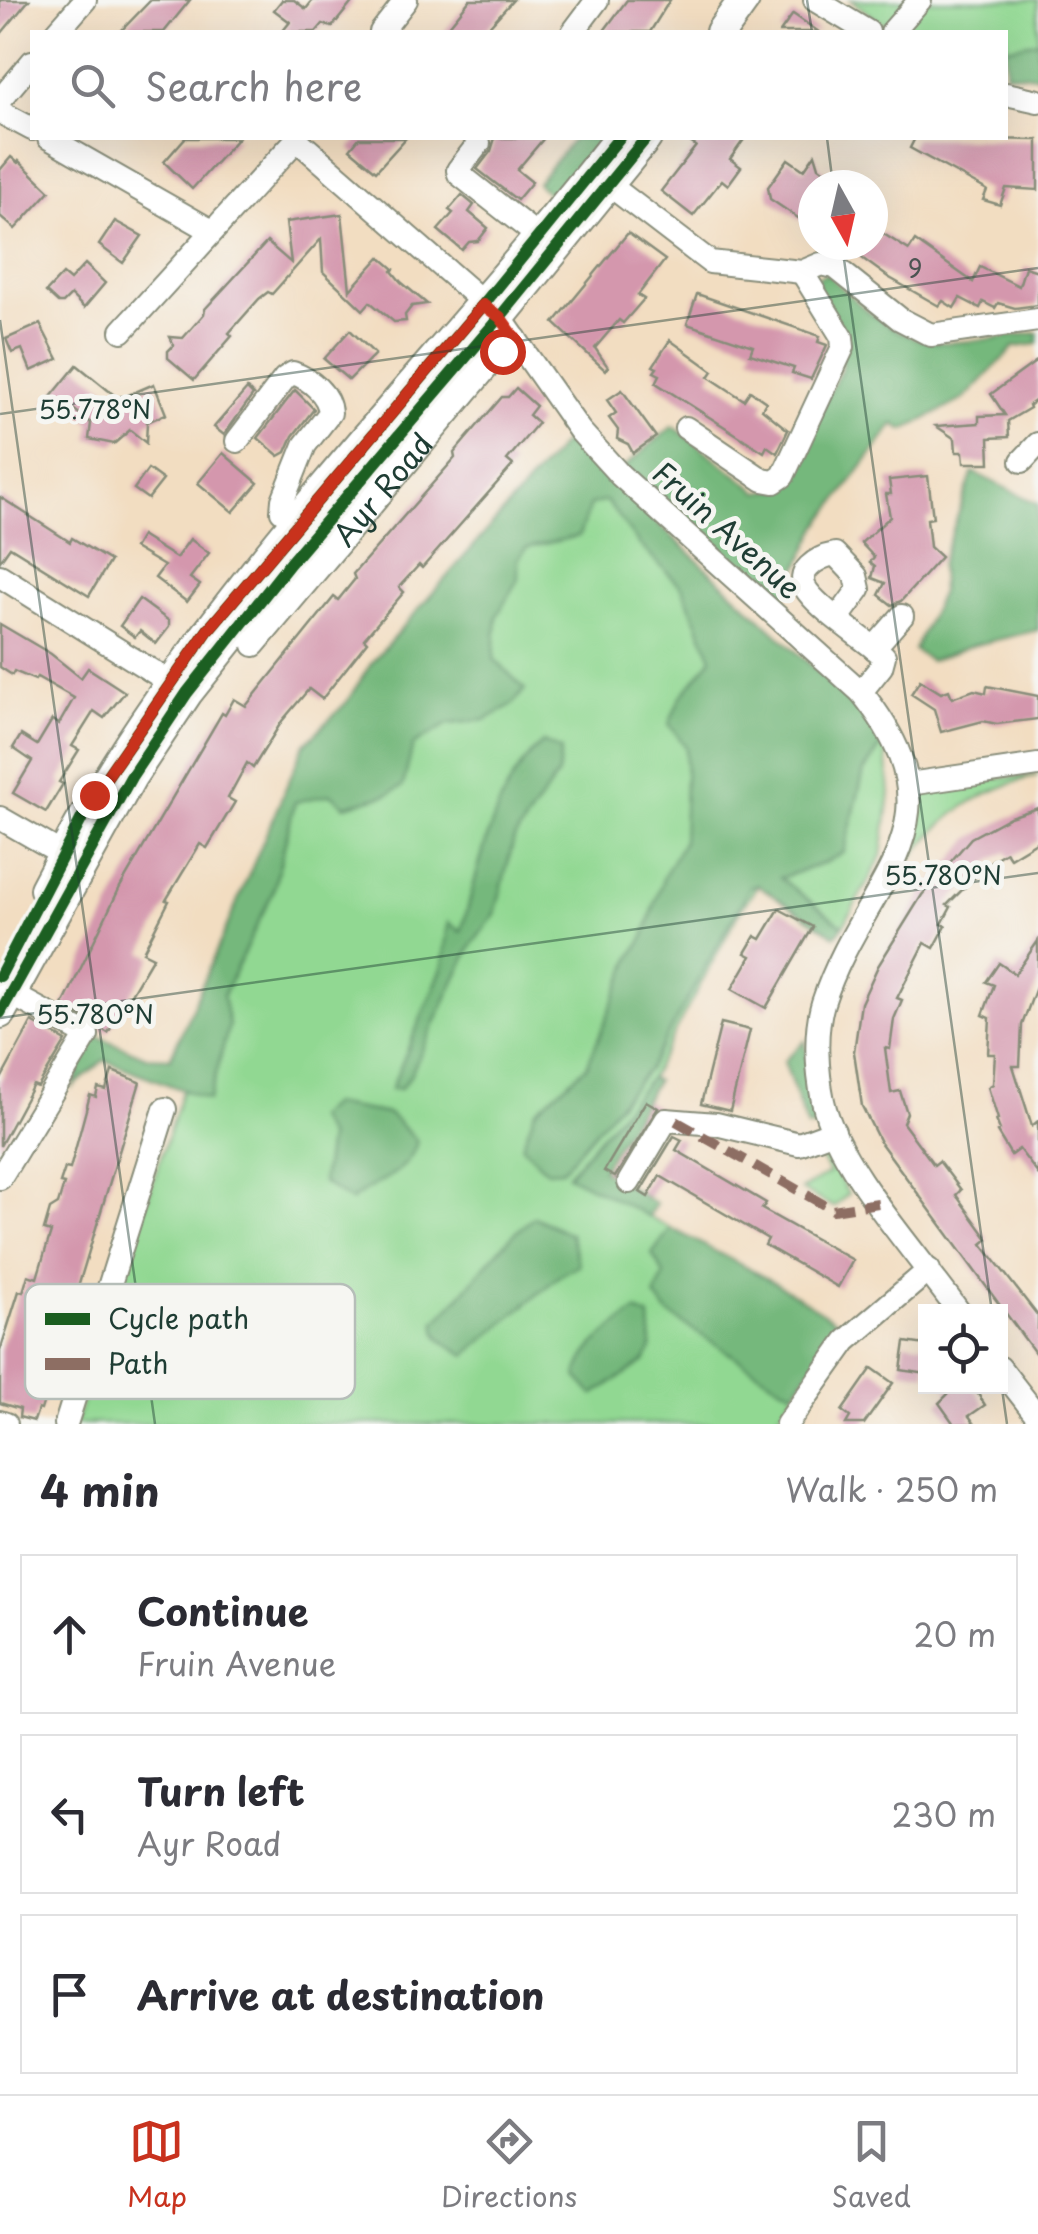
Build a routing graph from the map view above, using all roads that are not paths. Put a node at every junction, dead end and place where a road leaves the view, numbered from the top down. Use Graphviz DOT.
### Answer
graph roads {
  1 [pos="85,0"];
  2 [pos="406,0"];
  3 [pos="597,0"];
  4 [pos="720,0"];
  5 [pos="744,0"];
  6 [pos="920,0"];
  7 [pos="822,2"];
  8 [pos="60,30"];
  9 [pos="383,30"];
  10 [pos="575,30"];
  11 [pos="699,30"];
  12 [pos="722,30"];
  13 [pos="865,30"];
  14 [pos="894,30"];
  15 [pos="30,64"];
  16 [pos="1008,94"];
  17 [pos="0,100"];
  18 [pos="1038,101"];
  19 [pos="0,112"];
  20 [pos="30,128"];
  21 [pos="53,140"];
  22 [pos="295,140"];
  23 [pos="299,140"];
  24 [pos="618,140"];
  25 [pos="644,140"];
  26 [pos="479,142"];
  27 [pos="601,179"];
  28 [pos="212,231"];
  29 [pos="548,243"];
  30 [pos="802,272"];
  31 [pos="500,320"];
  32 [pos="1038,320"];
  33 [pos="122,330"];
  34 [pos="686,428"];
  35 [pos="237,441"];
  36 [pos="304,530"];
  37 [pos="0,576"];
  38 [pos="902,616"];
  39 [pos="838,618"];
  40 [pos="254,645"];
  41 [pos="874,648"];
  42 [pos="179,686"];
  43 [pos="861,692"];
  44 [pos="1038,765"];
  45 [pos="909,784"];
  46 [pos="0,818"];
  47 [pos="72,858"];
  48 [pos="3,992"];
  49 [pos="165,1109"];
  50 [pos="834,1131"];
  51 [pos="0,1178"];
  52 [pos="629,1182"];
  53 [pos="929,1270"];
  54 [pos="110,1284"];
  55 [pos="954,1304"];
  56 [pos="1008,1378"];
  57 [pos="74,1399"];
  58 [pos="1038,1417"];
  59 [pos="66,1424"];
  60 [pos="787,1424"];
  1 -- 8 [label="street"];
  2 -- 9 [label="street"];
  3 -- 10 [label="street"];
  4 -- 11 [label="main road"];
  5 -- 12 [label="main road"];
  6 -- 14 [label="street"];
  7 -- 13 [label="street"];
  15 -- 17 [label="street"];
  16 -- 18 [label="street"];
  19 -- 20 [label="street"];
  21 -- 28 [label="street"];
  22 -- 28 [label="street"];
  23 -- 31 [label="street, Fruin Avenue"];
  24 -- 27 [label="main road, Ayr Road"];
  25 -- 27 [label="main road, Ayr Road"];
  26 -- 29 [label="street"];
  27 -- 29 [label="main road, Ayr Road"];
  27 -- 30 [label="street"];
  28 -- 33 [label="street"];
  29 -- 31 [label="main road, Ayr Road"];
  30 -- 32 [label="street"];
  30 -- 34 [label="street"];
  31 -- 36 [label="main road, Ayr Road"];
  31 -- 40 [label="street, Ayr Road"];
  31 -- 43 [label="street, Fruin Avenue"];
  35 -- 36 [label="street"];
  36 -- 42 [label="main road, Ayr Road"];
  37 -- 42 [label="street"];
  38 -- 41 [label="street"];
  39 -- 41 [label="street"];
  41 -- 43 [label="street"];
  42 -- 47 [label="main road, Ayr Road"];
  43 -- 45 [label="street, Fruin Avenue"];
  44 -- 45 [label="street"];
  45 -- 50 [label="street, Fruin Avenue"];
  46 -- 47 [label="street"];
  47 -- 48 [label="main road, Ayr Road"];
  48 -- 51 [label="street"];
  49 -- 54 [label="street"];
  50 -- 52 [label="street"];
  50 -- 53 [label="street, Fruin Avenue"];
  53 -- 55 [label="street, Fruin Avenue"];
  53 -- 60 [label="street"];
  56 -- 58 [label="street"];
  57 -- 59 [label="street"];
}
